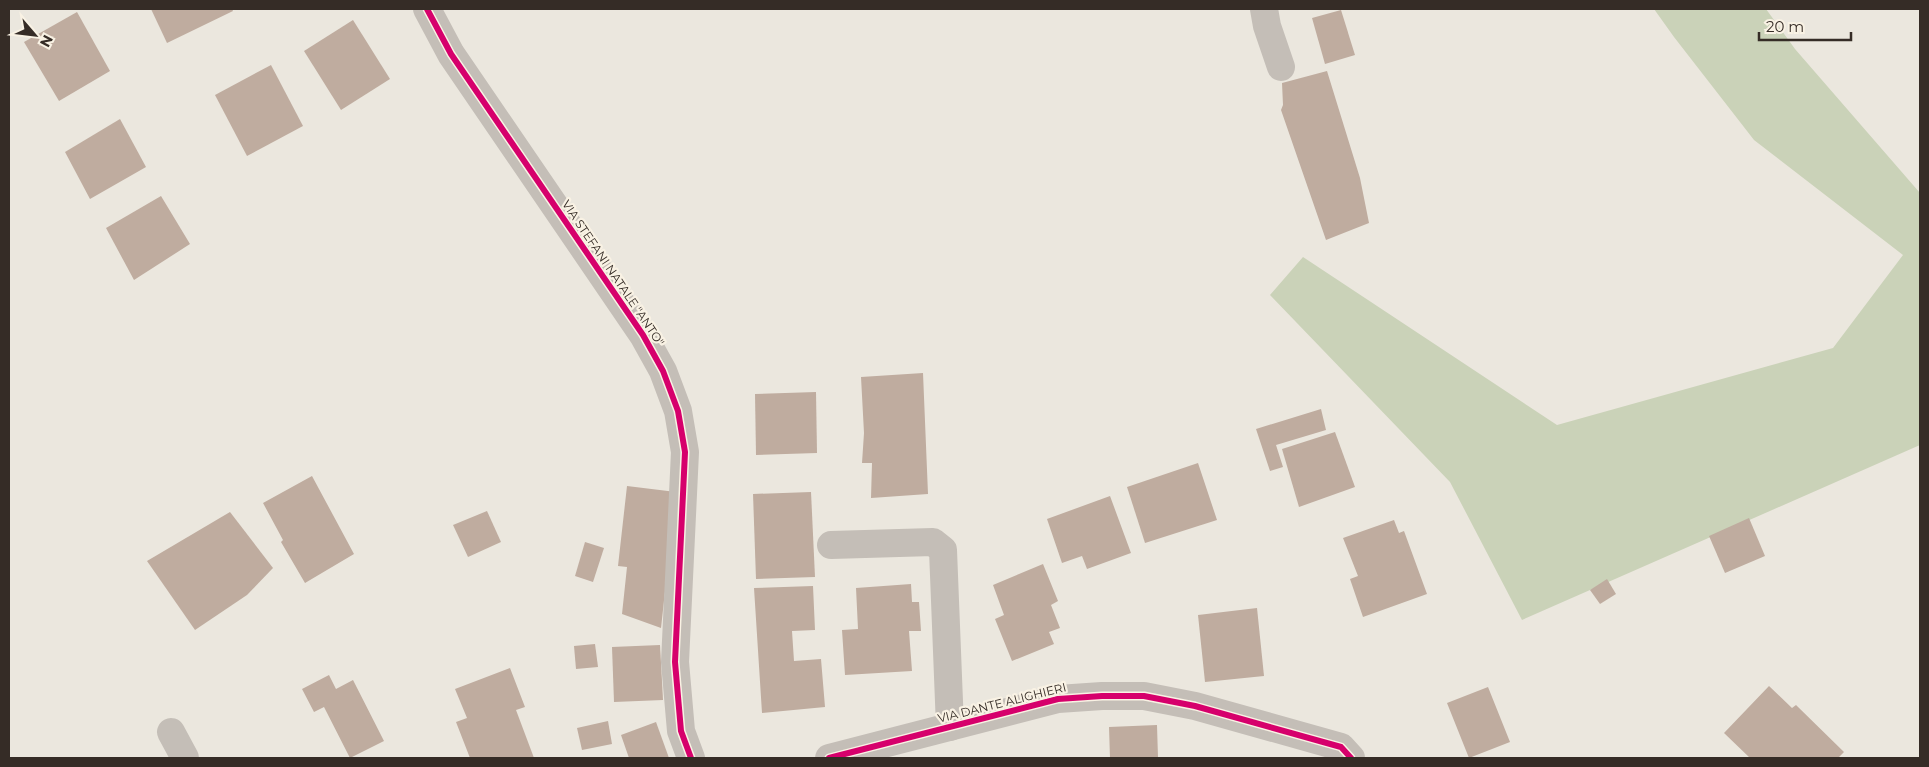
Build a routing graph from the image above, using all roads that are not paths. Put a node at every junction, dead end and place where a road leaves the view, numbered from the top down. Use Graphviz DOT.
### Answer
graph roads {
  1 [pos="427,9"];
  2 [pos="1264,9"];
  3 [pos="1281,67"];
  4 [pos="831,545"];
  5 [pos="950,727"];
  6 [pos="171,732"];
  7 [pos="185,758"];
  8 [pos="691,758"];
  9 [pos="829,758"];
  10 [pos="1351,758"];
  1 -- 8 [label="street, VIA STEFANI NATALE \"ANTO\""];
  2 -- 3 [label="street"];
  4 -- 5 [label="street, VIA DANTE ALIGHIERI"];
  5 -- 9 [label="street, VIA DANTE ALIGHIERI"];
  5 -- 10 [label="street, VIA DANTE ALIGHIERI"];
  6 -- 7 [label="street"];
}
